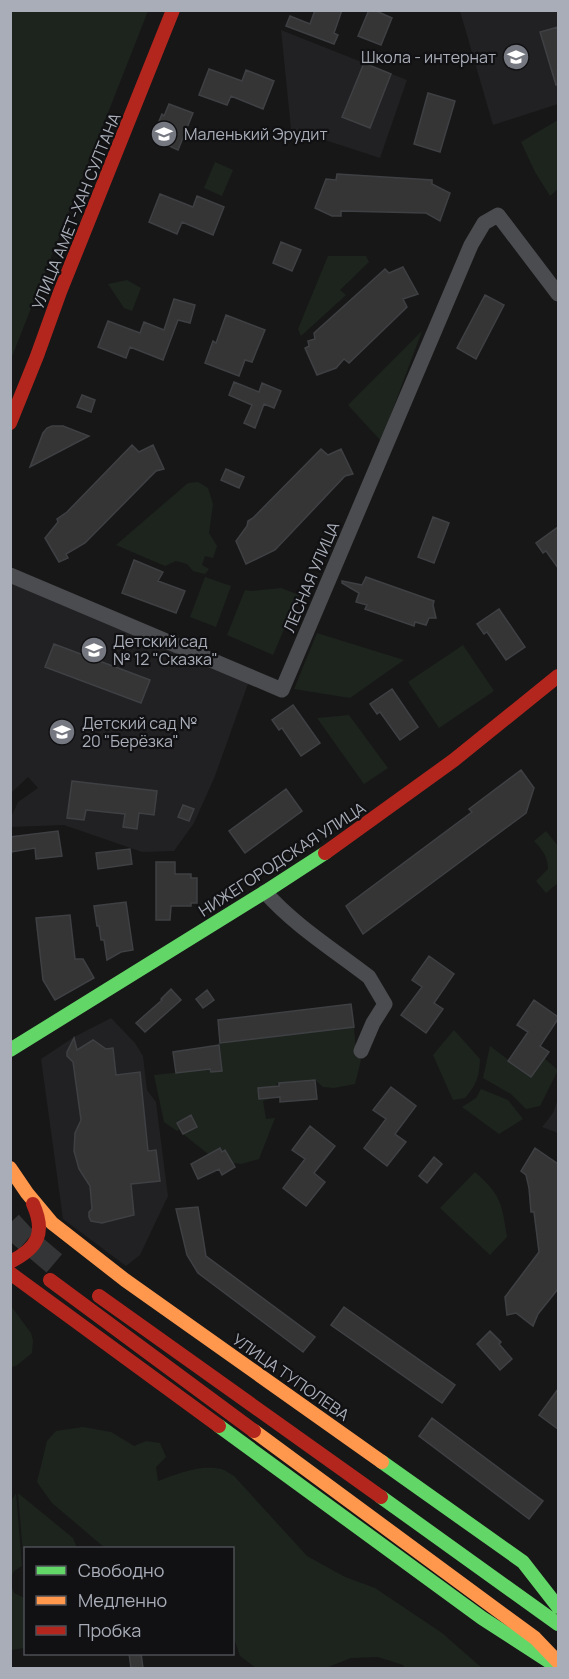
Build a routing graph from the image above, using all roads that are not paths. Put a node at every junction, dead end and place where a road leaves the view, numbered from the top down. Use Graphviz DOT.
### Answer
graph roads {
  1 [pos="173,10"];
  2 [pos="558,294"];
  3 [pos="10,423"];
  4 [pos="10,575"];
  5 [pos="558,676"];
  6 [pos="265,892"];
  7 [pos="10,1050"];
  8 [pos="361,1051"];
  9 [pos="10,1168"];
  10 [pos="27,1194"];
  11 [pos="10,1262"];
  12 [pos="10,1273"];
  13 [pos="50,1281"];
  14 [pos="90,1290"];
  15 [pos="558,1607"];
  16 [pos="558,1624"];
  17 [pos="558,1662"];
  18 [pos="557,1668"];
  1 -- 3 [label="main road, УЛИЦА АМЕТ-ХАН СУЛТАНА"];
  2 -- 4 [label="street, ЛЕСНАЯ УЛИЦА"];
  5 -- 6 [label="main road, НИЖЕГОРОДСКАЯ УЛИЦА"];
  6 -- 7 [label="main road, НИЖЕГОРОДСКАЯ УЛИЦА"];
  6 -- 8 [label="street"];
  9 -- 10 [label="main road, УЛИЦА ТУПОЛЕВА"];
  10 -- 11 [label="main road"];
  10 -- 15 [label="main road, УЛИЦА ТУПОЛЕВА"];
  12 -- 18 [label="main road"];
  13 -- 17 [label="main road"];
  14 -- 16 [label="main road"];
}
